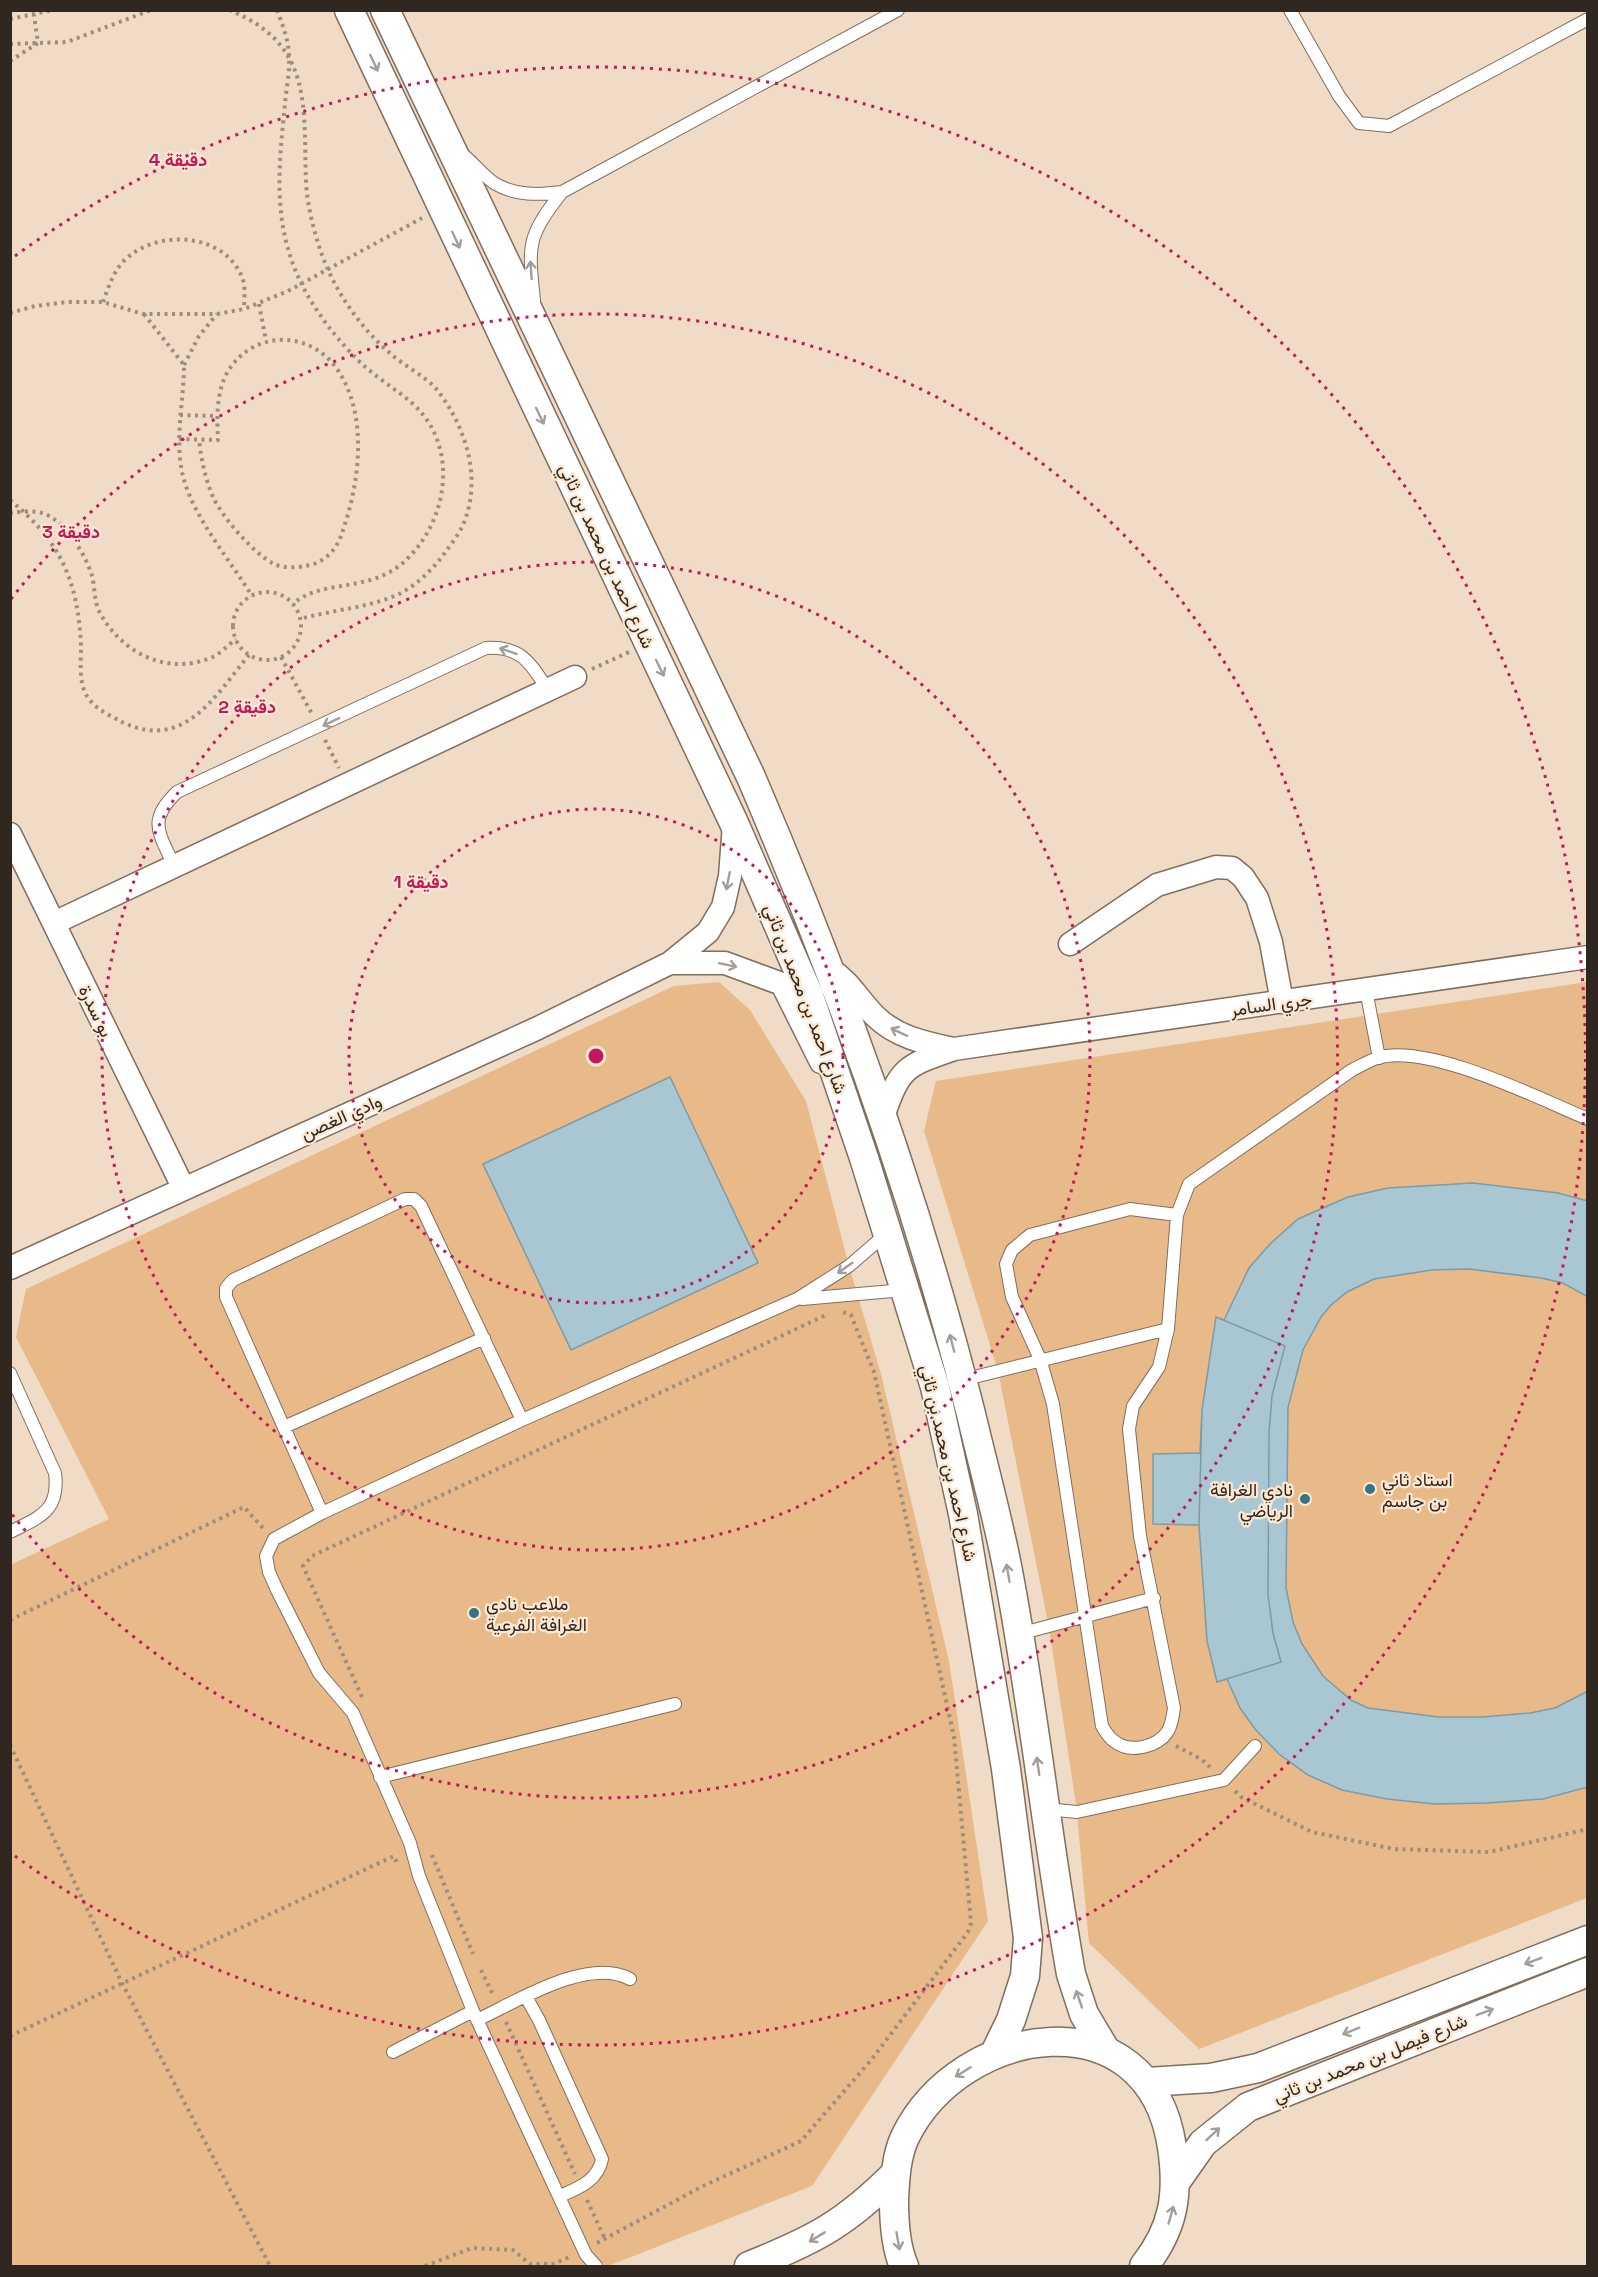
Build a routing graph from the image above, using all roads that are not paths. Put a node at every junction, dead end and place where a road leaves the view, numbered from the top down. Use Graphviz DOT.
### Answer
graph roads {
  1 [pos="349,10"];
  2 [pos="385,10"];
  3 [pos="898,10"];
  4 [pos="1290,10"];
  5 [pos="1587,19"];
  6 [pos="448,144"];
  7 [pos="562,192"];
  8 [pos="536,328"];
  9 [pos="575,677"];
  10 [pos="548,690"];
  11 [pos="734,823"];
  12 [pos="10,834"];
  13 [pos="174,866"];
  14 [pos="54,923"];
  15 [pos="1070,944"];
  16 [pos="1587,957"];
  17 [pos="670,963"];
  18 [pos="830,969"];
  19 [pos="1366,990"];
  20 [pos="1282,1002"];
  21 [pos="954,1049"];
  22 [pos="1379,1058"];
  23 [pos="883,1117"];
  24 [pos="1587,1119"];
  25 [pos="855,1128"];
  26 [pos="183,1187"];
  27 [pos="1177,1215"];
  28 [pos="888,1232"];
  29 [pos="10,1268"];
  30 [pos="904,1290"];
  31 [pos="797,1299"];
  32 [pos="1168,1329"];
  33 [pos="484,1338"];
  34 [pos="1040,1359"];
  35 [pos="10,1373"];
  36 [pos="962,1380"];
  37 [pos="522,1420"];
  38 [pos="284,1427"];
  39 [pos="322,1514"];
  40 [pos="10,1532"];
  41 [pos="1154,1598"];
  42 [pos="1085,1618"];
  43 [pos="1018,1634"];
  44 [pos="675,1704"];
  45 [pos="1255,1746"];
  46 [pos="380,1777"];
  47 [pos="1045,1809"];
  48 [pos="1587,1940"];
  49 [pos="1587,1972"];
  50 [pos="630,1979"];
  51 [pos="525,1997"];
  52 [pos="475,2016"];
  53 [pos="1106,2050"];
  54 [pos="393,2052"];
  55 [pos="994,2053"];
  56 [pos="1147,2082"];
  57 [pos="895,2174"];
  58 [pos="1177,2180"];
  59 [pos="560,2196"];
  60 [pos="586,2257"];
  61 [pos="596,2266"];
  62 [pos="749,2266"];
  63 [pos="904,2266"];
  64 [pos="1144,2266"];
  1 -- 11 [label="street, شارع احمد بن محمد بن ثاني, one-way"];
  2 -- 6 [label="street, شارع احمد بن محمد بن ثاني"];
  3 -- 7 [label="lane"];
  4 -- 5 [label="lane"];
  6 -- 7 [label="lane"];
  6 -- 8 [label="street, شارع احمد بن محمد بن ثاني"];
  8 -- 7 [label="lane, one-way"];
  8 -- 18 [label="street, شارع احمد بن محمد بن ثاني"];
  9 -- 10 [label="street"];
  10 -- 13 [label="street"];
  10 -- 13 [label="lane, one-way"];
  11 -- 17 [label="street, وادي الغصن, one-way"];
  11 -- 25 [label="street, شارع احمد بن محمد بن ثاني"];
  12 -- 14 [label="street, بو سدرة"];
  13 -- 14 [label="street"];
  14 -- 26 [label="street, بو سدرة"];
  15 -- 20 [label="street"];
  16 -- 19 [label="street, جري السامر"];
  17 -- 25 [label="street, وادي الغصن, one-way"];
  17 -- 26 [label="street, وادي الغصن"];
  21 -- 18 [label="street, جري السامر, one-way"];
  18 -- 23 [label="street, شارع احمد بن محمد بن ثاني"];
  19 -- 20 [label="street, جري السامر"];
  19 -- 22 [label="lane"];
  20 -- 21 [label="street, جري السامر"];
  21 -- 23 [label="street, جري السامر"];
  22 -- 24 [label="lane"];
  22 -- 27 [label="lane"];
  36 -- 23 [label="street, شارع احمد بن محمد بن ثاني, one-way"];
  25 -- 28 [label="street, شارع احمد بن محمد بن ثاني"];
  26 -- 29 [label="street, وادي الغصن"];
  27 -- 32 [label="lane"];
  27 -- 34 [label="lane"];
  28 -- 30 [label="street, شارع احمد بن محمد بن ثاني"];
  28 -- 31 [label="lane, one-way"];
  30 -- 31 [label="lane"];
  30 -- 55 [label="street, شارع احمد بن محمد بن ثاني"];
  31 -- 37 [label="lane"];
  32 -- 34 [label="lane"];
  32 -- 41 [label="lane"];
  33 -- 37 [label="lane"];
  33 -- 38 [label="lane"];
  33 -- 38 [label="lane"];
  34 -- 36 [label="lane"];
  34 -- 42 [label="lane"];
  35 -- 40 [label="lane"];
  43 -- 36 [label="street, شارع احمد بن محمد بن ثاني, one-way"];
  37 -- 39 [label="lane"];
  38 -- 39 [label="lane"];
  39 -- 46 [label="lane"];
  41 -- 42 [label="lane"];
  41 -- 42 [label="lane"];
  42 -- 43 [label="lane"];
  47 -- 43 [label="street, شارع احمد بن محمد بن ثاني, one-way"];
  44 -- 46 [label="lane"];
  45 -- 47 [label="lane"];
  46 -- 52 [label="lane"];
  53 -- 47 [label="street, شارع احمد بن محمد بن ثاني, one-way"];
  48 -- 56 [label="street, شارع فيصل بن محمد بن ثاني, one-way"];
  58 -- 49 [label="street, شارع فيصل بن محمد بن ثاني, one-way"];
  50 -- 51 [label="lane"];
  51 -- 52 [label="lane"];
  51 -- 59 [label="lane"];
  52 -- 54 [label="lane"];
  52 -- 59 [label="lane"];
  53 -- 55 [label="street"];
  53 -- 56 [label="street"];
  55 -- 57 [label="street, one-way"];
  56 -- 58 [label="street"];
  57 -- 62 [label="street, one-way"];
  57 -- 63 [label="street, one-way"];
  64 -- 58 [label="street, one-way"];
  59 -- 60 [label="lane"];
  60 -- 61 [label="lane"];
}
